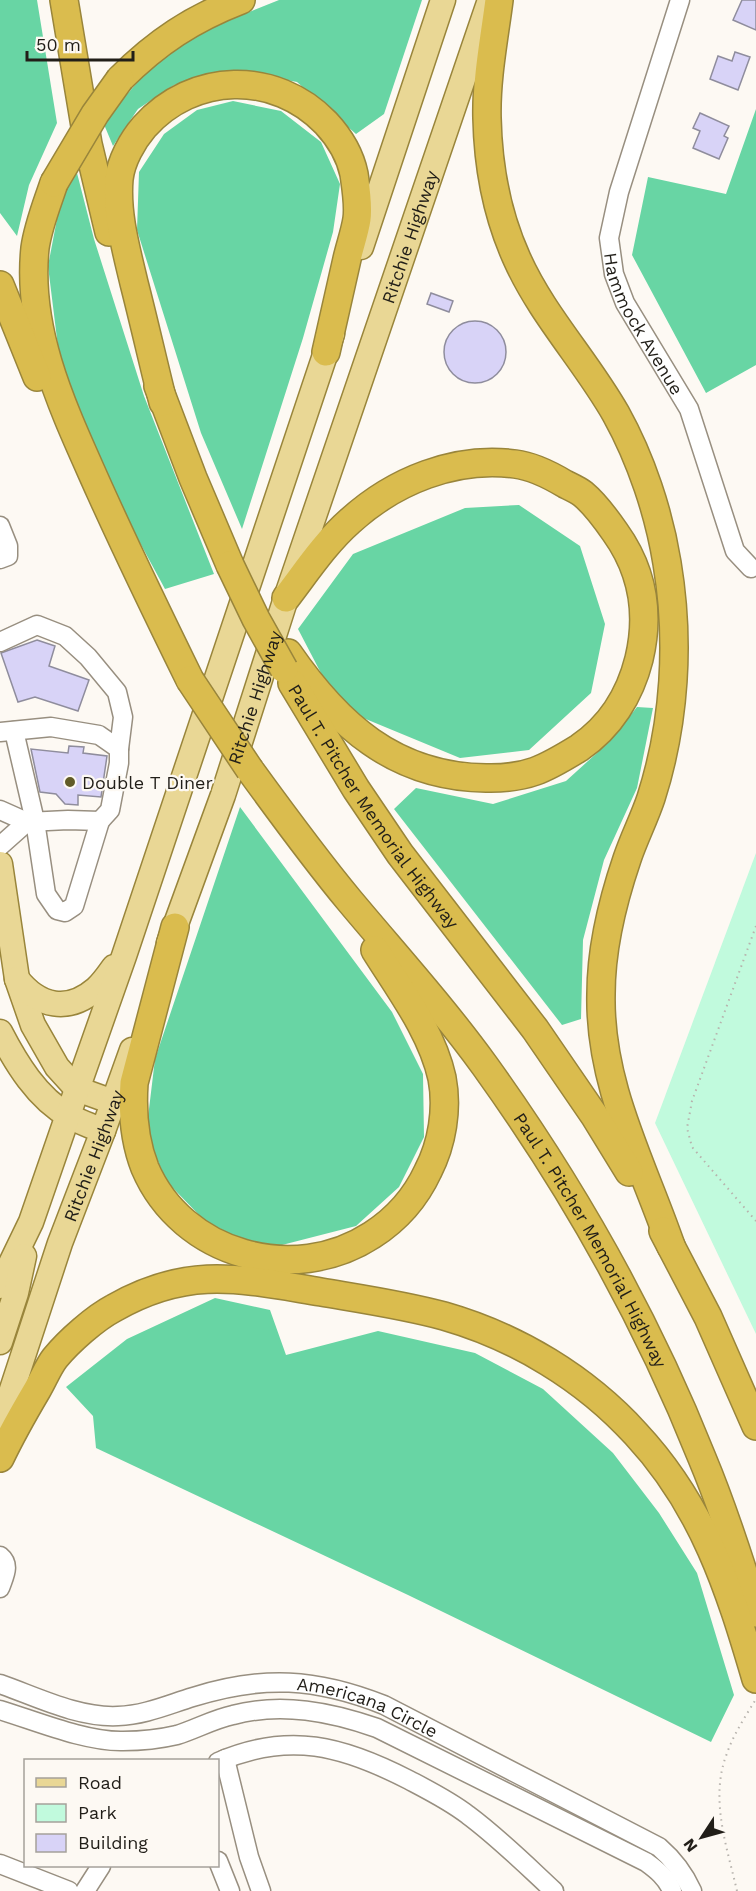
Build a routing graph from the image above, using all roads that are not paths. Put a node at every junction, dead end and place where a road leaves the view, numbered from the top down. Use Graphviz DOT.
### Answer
graph roads {
  1 [pos="64,0"];
  2 [pos="241,0"];
  3 [pos="443,0"];
  4 [pos="490,0"];
  5 [pos="499,0"];
  6 [pos="680,0"];
  7 [pos="0,285"];
  8 [pos="326,352"];
  9 [pos="163,402"];
  10 [pos="0,526"];
  11 [pos="0,559"];
  12 [pos="751,568"];
  13 [pos="286,598"];
  14 [pos="0,642"];
  15 [pos="286,661"];
  16 [pos="190,680"];
  17 [pos="7,731"];
  18 [pos="119,748"];
  19 [pos="0,810"];
  20 [pos="100,820"];
  21 [pos="31,822"];
  22 [pos="296,835"];
  23 [pos="0,846"];
  24 [pos="0,864"];
  25 [pos="175,927"];
  26 [pos="124,956"];
  27 [pos="17,980"];
  28 [pos="0,1032"];
  29 [pos="77,1089"];
  30 [pos="113,1102"];
  31 [pos="68,1115"];
  32 [pos="104,1131"];
  33 [pos="31,1222"];
  34 [pos="671,1246"];
  35 [pos="0,1286"];
  36 [pos="0,1342"];
  37 [pos="0,1426"];
  38 [pos="756,1426"];
  39 [pos="0,1458"];
  40 [pos="0,1556"];
  41 [pos="0,1588"];
  42 [pos="756,1613"];
  43 [pos="756,1679"];
  44 [pos="0,1684"];
  45 [pos="0,1710"];
  46 [pos="221,1760"];
  47 [pos="672,1858"];
  48 [pos="0,1864"];
  49 [pos="219,1864"];
  50 [pos="100,1867"];
  51 [pos="69,1891"];
  52 [pos="85,1891"];
  53 [pos="230,1891"];
  54 [pos="261,1891"];
  55 [pos="554,1891"];
  56 [pos="672,1891"];
  57 [pos="692,1891"];
  58 [pos="700,1891"];
  1 -- 9 [label="highway, Paul T. Pitcher Memorial Highway"];
  2 -- 16 [label="highway, bridge"];
  3 -- 8 [label="main road, Ritchie Highway"];
  4 -- 13 [label="main road, Ritchie Highway"];
  5 -- 34 [label="highway"];
  6 -- 12 [label="street, Hammock Avenue"];
  7 -- 16 [label="highway, Paul T. Pitcher Memorial Highway"];
  8 -- 9 [label="highway"];
  8 -- 26 [label="main road, Ritchie Highway"];
  9 -- 15 [label="highway, Paul T. Pitcher Memorial Highway, bridge"];
  10 -- 11 [label="street"];
  13 -- 15 [label="highway"];
  13 -- 25 [label="main road, Ritchie Highway"];
  14 -- 18 [label="street"];
  15 -- 34 [label="highway, Paul T. Pitcher Memorial Highway"];
  16 -- 22 [label="highway, Paul T. Pitcher Memorial Highway, bridge"];
  17 -- 18 [label="street"];
  17 -- 21 [label="street"];
  18 -- 20 [label="street"];
  19 -- 21 [label="street"];
  20 -- 21 [label="street"];
  20 -- 21 [label="street"];
  21 -- 23 [label="street"];
  22 -- 25 [label="highway"];
  22 -- 42 [label="highway, Paul T. Pitcher Memorial Highway"];
  24 -- 27 [label="main road"];
  25 -- 30 [label="main road, Ritchie Highway"];
  26 -- 27 [label="main road"];
  26 -- 29 [label="main road, Ritchie Highway"];
  27 -- 29 [label="main road"];
  28 -- 31 [label="main road"];
  29 -- 30 [label="main road"];
  29 -- 31 [label="main road, Ritchie Highway"];
  30 -- 32 [label="main road, Ritchie Highway"];
  31 -- 32 [label="main road"];
  31 -- 33 [label="main road, Ritchie Highway"];
  32 -- 37 [label="main road, Ritchie Highway"];
  33 -- 35 [label="main road, Ritchie Highway"];
  33 -- 36 [label="main road"];
  34 -- 38 [label="highway, Paul T. Pitcher Memorial Highway"];
  39 -- 43 [label="highway"];
  40 -- 41 [label="street"];
  44 -- 47 [label="street, Americana Circle"];
  45 -- 56 [label="street, Americana Circle"];
  46 -- 54 [label="street"];
  46 -- 55 [label="street"];
  47 -- 57 [label="street, Americana Circle"];
  47 -- 58 [label="street"];
  48 -- 51 [label="street"];
  49 -- 53 [label="street"];
  50 -- 52 [label="street"];
}
